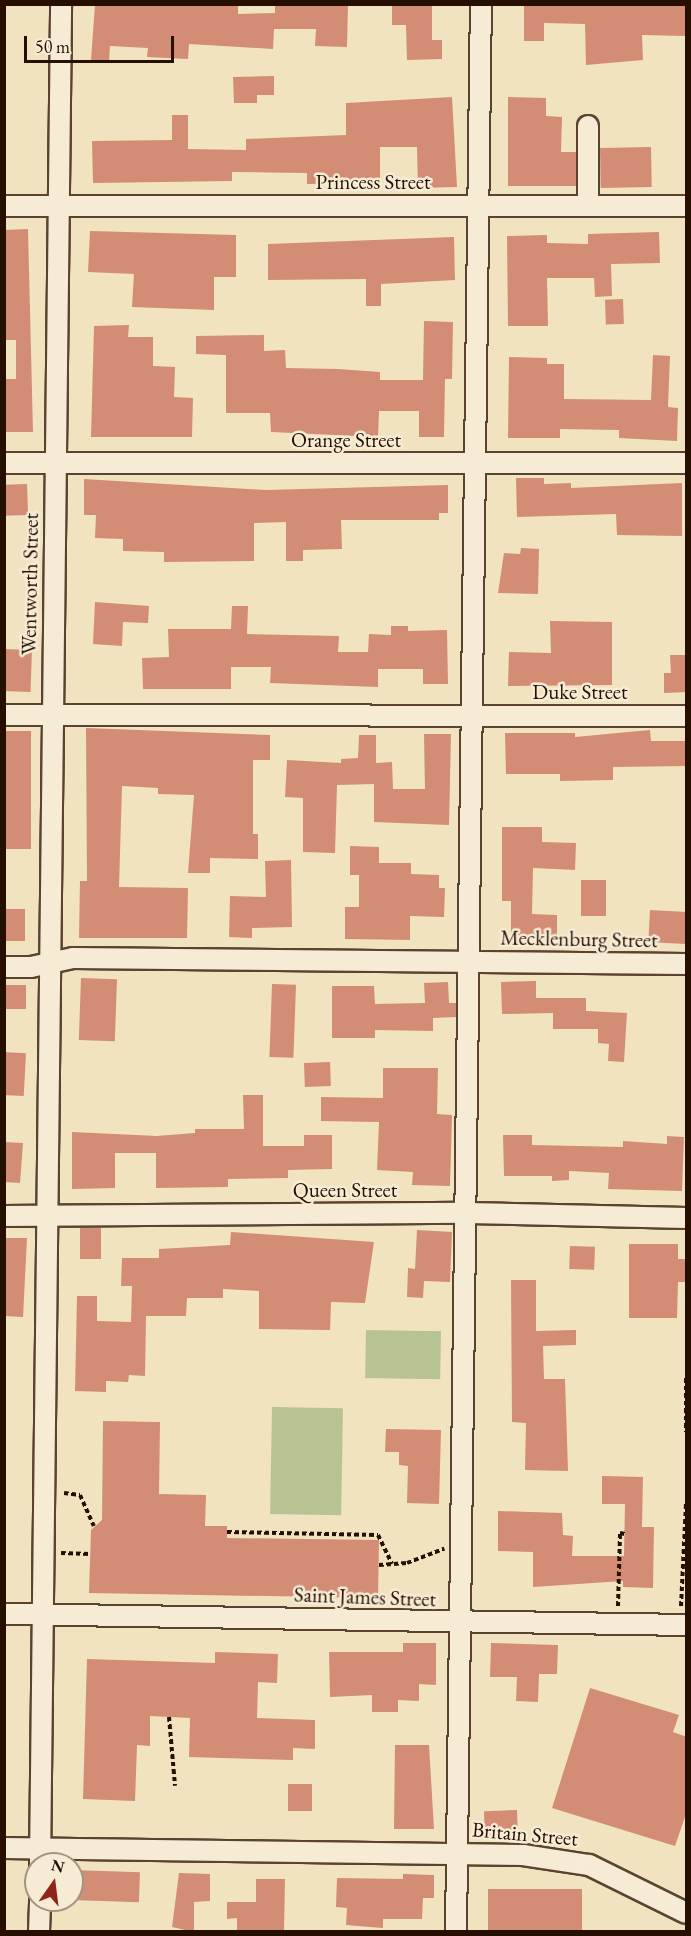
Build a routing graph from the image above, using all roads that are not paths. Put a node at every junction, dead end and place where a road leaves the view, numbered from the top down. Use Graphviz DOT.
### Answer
graph roads {
  1 [pos="61,4"];
  2 [pos="481,4"];
  3 [pos="588,126"];
  4 [pos="4,206"];
  5 [pos="59,206"];
  6 [pos="479,206"];
  7 [pos="588,206"];
  8 [pos="687,206"];
  9 [pos="687,463"];
  10 [pos="4,464"];
  11 [pos="56,464"];
  12 [pos="476,464"];
  13 [pos="4,715"];
  14 [pos="53,715"];
  15 [pos="473,716"];
  16 [pos="687,716"];
  17 [pos="471,962"];
  18 [pos="50,963"];
  19 [pos="687,964"];
  20 [pos="4,967"];
  21 [pos="467,1213"];
  22 [pos="4,1216"];
  23 [pos="47,1216"];
  24 [pos="687,1218"];
  25 [pos="43,1613"];
  26 [pos="4,1614"];
  27 [pos="460,1624"];
  28 [pos="683,1625"];
  29 [pos="4,1848"];
  30 [pos="24,1852"];
  31 [pos="40,1852"];
  32 [pos="457,1852"];
  33 [pos="84,1856"];
  34 [pos="40,1912"];
  35 [pos="687,1913"];
  36 [pos="39,1932"];
  37 [pos="456,1932"];
  1 -- 5 [label="street, Wentworth Street"];
  2 -- 6 [label="street"];
  3 -- 7 [label="street"];
  4 -- 5 [label="street, Princess Street"];
  5 -- 6 [label="street, Princess Street"];
  5 -- 11 [label="street, Wentworth Street"];
  6 -- 7 [label="street, Princess Street"];
  6 -- 12 [label="street"];
  7 -- 8 [label="street, Princess Street"];
  9 -- 12 [label="street, Orange Street"];
  10 -- 11 [label="street, Orange Street"];
  11 -- 12 [label="street, Orange Street"];
  11 -- 14 [label="street, Wentworth Street"];
  12 -- 15 [label="street"];
  13 -- 14 [label="street, Duke Street"];
  14 -- 15 [label="street, Duke Street"];
  14 -- 18 [label="street, Wentworth Street"];
  15 -- 16 [label="street, Duke Street"];
  15 -- 17 [label="street"];
  17 -- 18 [label="street, Mecklenburg Street"];
  17 -- 19 [label="street, Mecklenburg Street"];
  17 -- 21 [label="street"];
  18 -- 20 [label="street"];
  18 -- 23 [label="street, Wentworth Street"];
  21 -- 23 [label="street, Queen Street"];
  21 -- 24 [label="street, Queen Street"];
  21 -- 27 [label="street"];
  22 -- 23 [label="street, Queen Street"];
  23 -- 25 [label="street, Wentworth Street"];
  25 -- 26 [label="street, Saint James Street"];
  25 -- 27 [label="street, Saint James Street"];
  25 -- 31 [label="street, Wentworth Street"];
  27 -- 28 [label="street, Saint James Street"];
  27 -- 32 [label="street"];
  29 -- 30 [label="street, Britain Street"];
  32 -- 33 [label="street, Britain Street"];
  32 -- 35 [label="street, Britain Street"];
  32 -- 37 [label="street"];
  34 -- 36 [label="street"];
}
